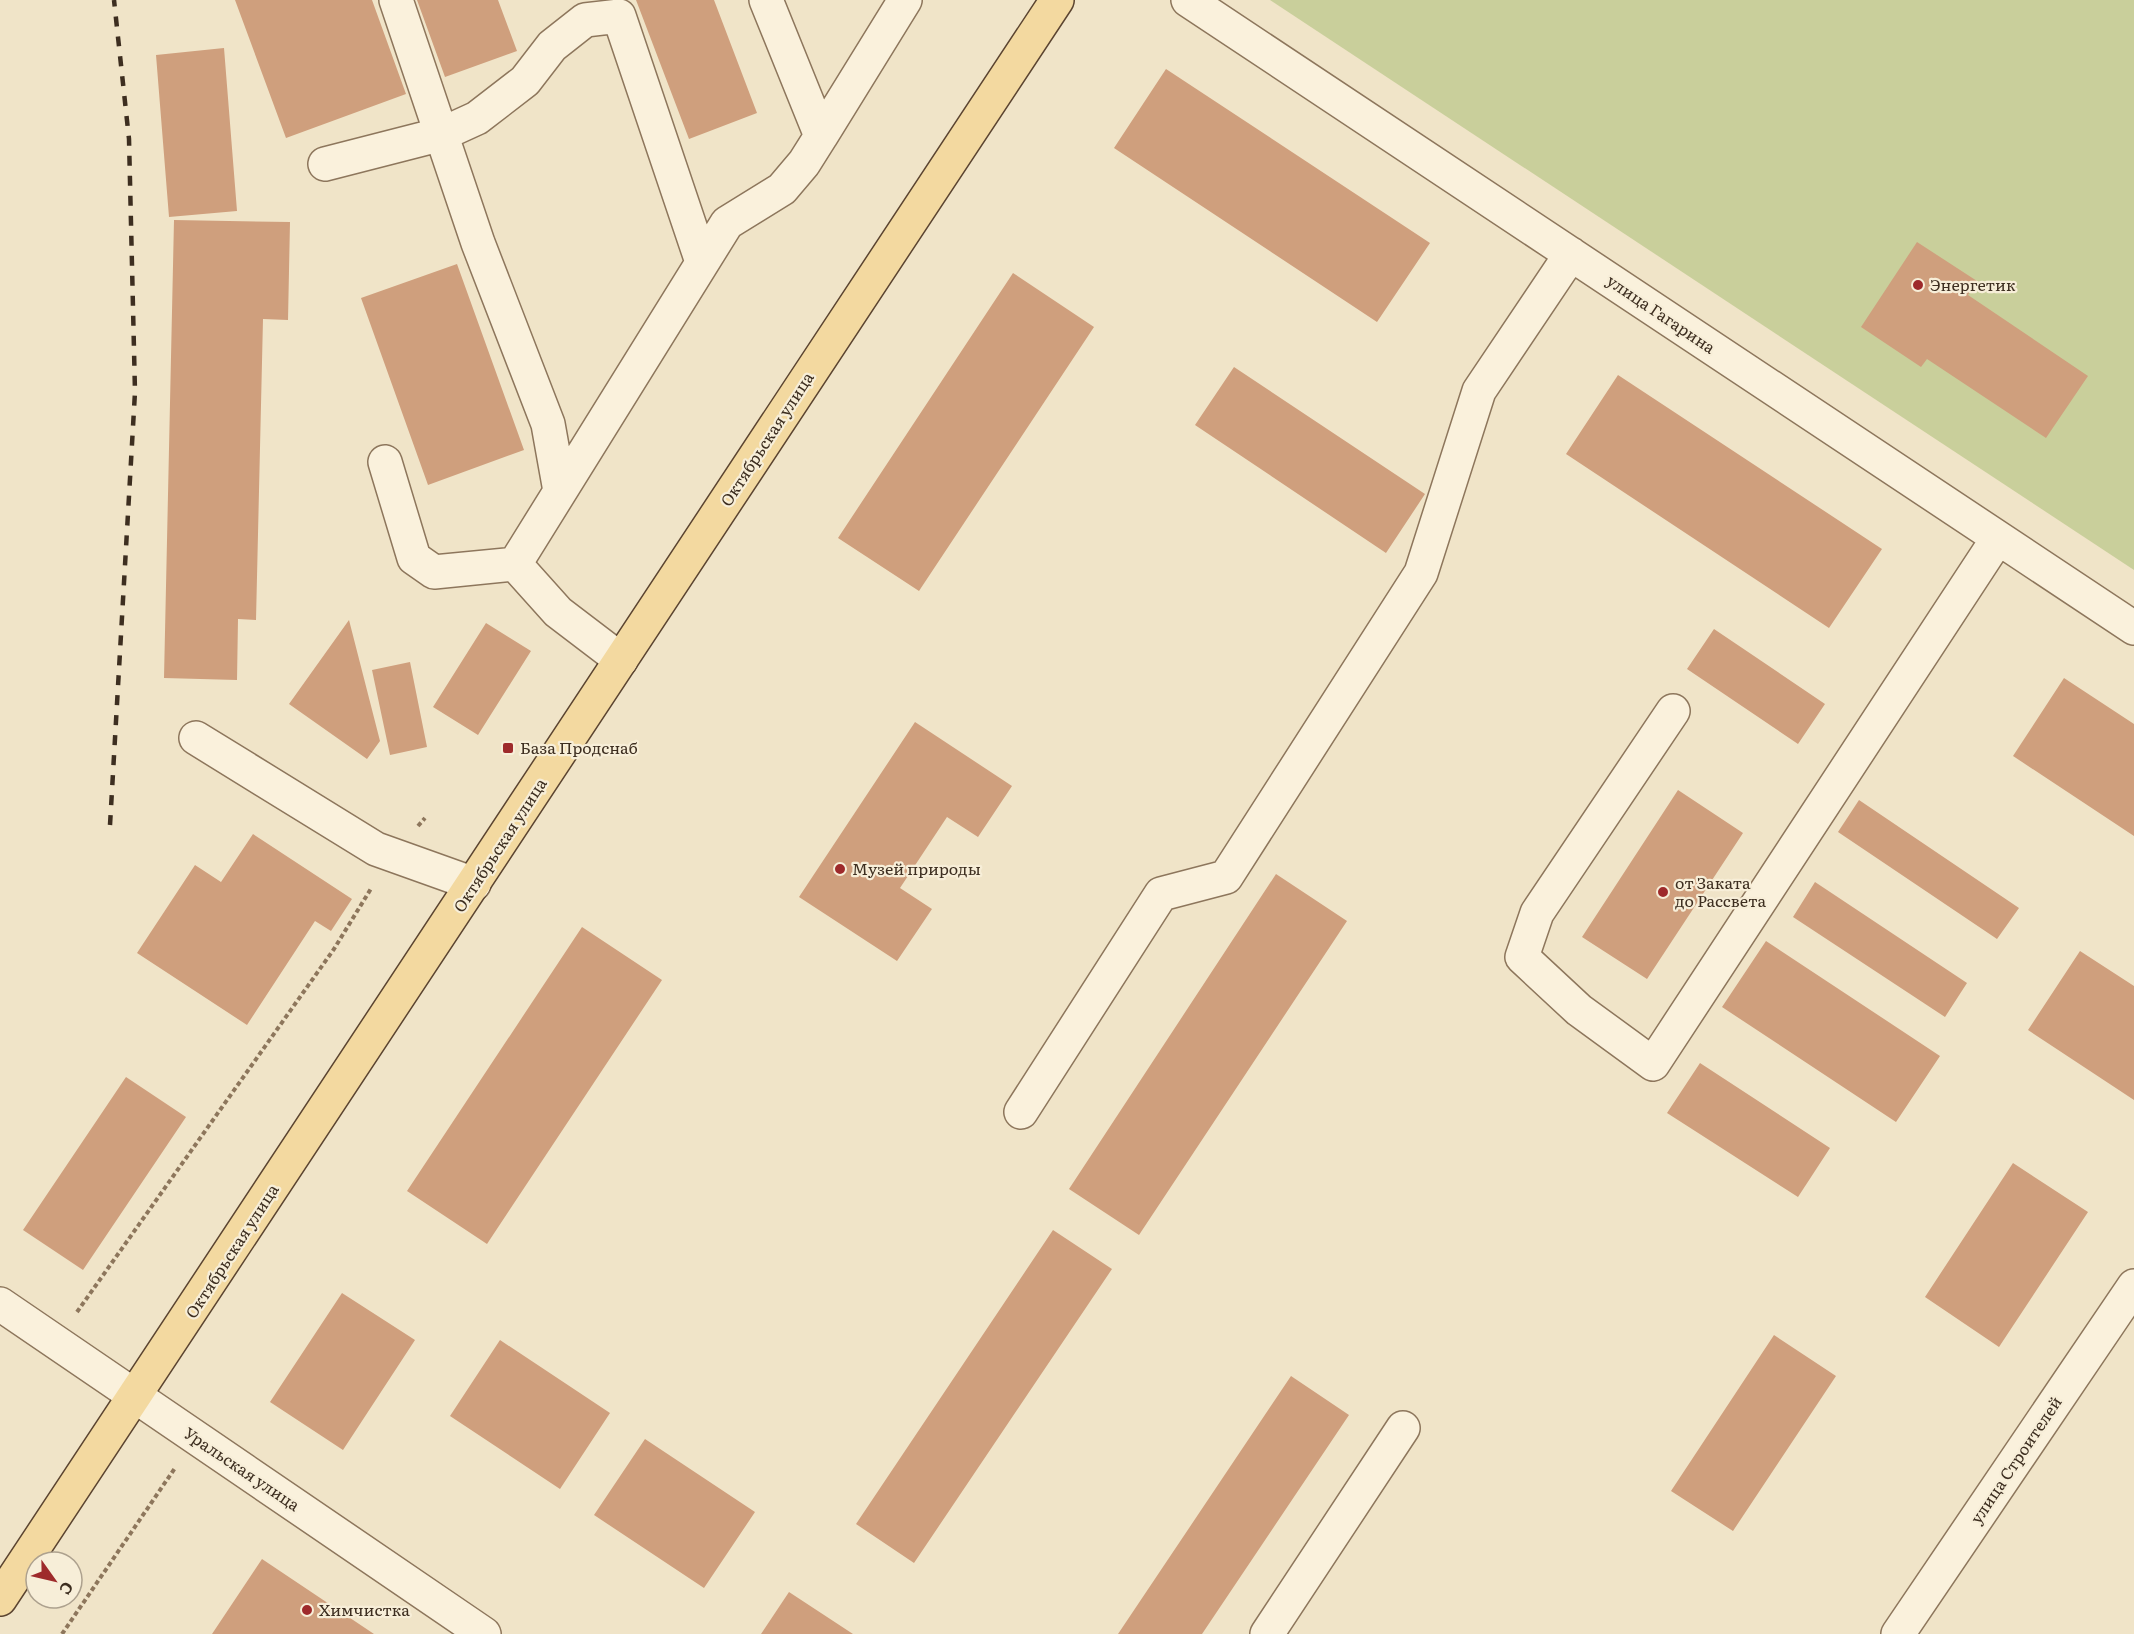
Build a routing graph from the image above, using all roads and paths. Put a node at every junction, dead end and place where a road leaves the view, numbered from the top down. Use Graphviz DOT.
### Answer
graph roads {
  1 [pos="396,0"];
  2 [pos="766,0"];
  3 [pos="905,0"];
  4 [pos="1057,0"];
  5 [pos="1188,0"];
  6 [pos="442,134"];
  7 [pos="821,136"];
  8 [pos="325,164"];
  9 [pos="1571,254"];
  10 [pos="702,262"];
  11 [pos="385,462"];
  12 [pos="560,491"];
  13 [pos="1998,538"];
  14 [pos="515,564"];
  15 [pos="2134,628"];
  16 [pos="621,660"];
  17 [pos="1673,711"];
  18 [pos="196,738"];
  19 [pos="425,818"];
  20 [pos="392,855"];
  21 [pos="474,884"];
  22 [pos="1021,1112"];
  23 [pos="2134,1286"];
  24 [pos="0,1304"];
  25 [pos="55,1342"];
  26 [pos="135,1396"];
  27 [pos="1403,1428"];
  28 [pos="196,1438"];
  29 [pos="0,1599"];
  30 [pos="62,1634"];
  31 [pos="484,1634"];
  32 [pos="1267,1634"];
  33 [pos="1898,1634"];
  1 -- 6 [label="street"];
  2 -- 7 [label="street"];
  3 -- 7 [label="street"];
  4 -- 16 [label="main road, Октябрьская улица"];
  5 -- 9 [label="street, улица Гагарина"];
  6 -- 8 [label="street"];
  6 -- 10 [label="street"];
  6 -- 12 [label="street"];
  7 -- 10 [label="street"];
  9 -- 13 [label="street, улица Гагарина"];
  9 -- 22 [label="street"];
  10 -- 12 [label="street"];
  11 -- 14 [label="street"];
  12 -- 14 [label="street"];
  13 -- 15 [label="street, улица Гагарина"];
  13 -- 17 [label="street"];
  14 -- 16 [label="street"];
  16 -- 21 [label="main road, Октябрьская улица"];
  18 -- 20 [label="street"];
  19 -- 20 [label="path"];
  20 -- 21 [label="street"];
  20 -- 25 [label="path"];
  21 -- 26 [label="main road, Октябрьская улица"];
  23 -- 33 [label="street, улица Строителей"];
  24 -- 25 [label="street, Уральская улица"];
  25 -- 26 [label="street, Уральская улица"];
  26 -- 28 [label="street, Уральская улица"];
  26 -- 29 [label="main road, Октябрьская улица"];
  27 -- 32 [label="street"];
  28 -- 30 [label="path"];
  28 -- 31 [label="street, Уральская улица"];
}
